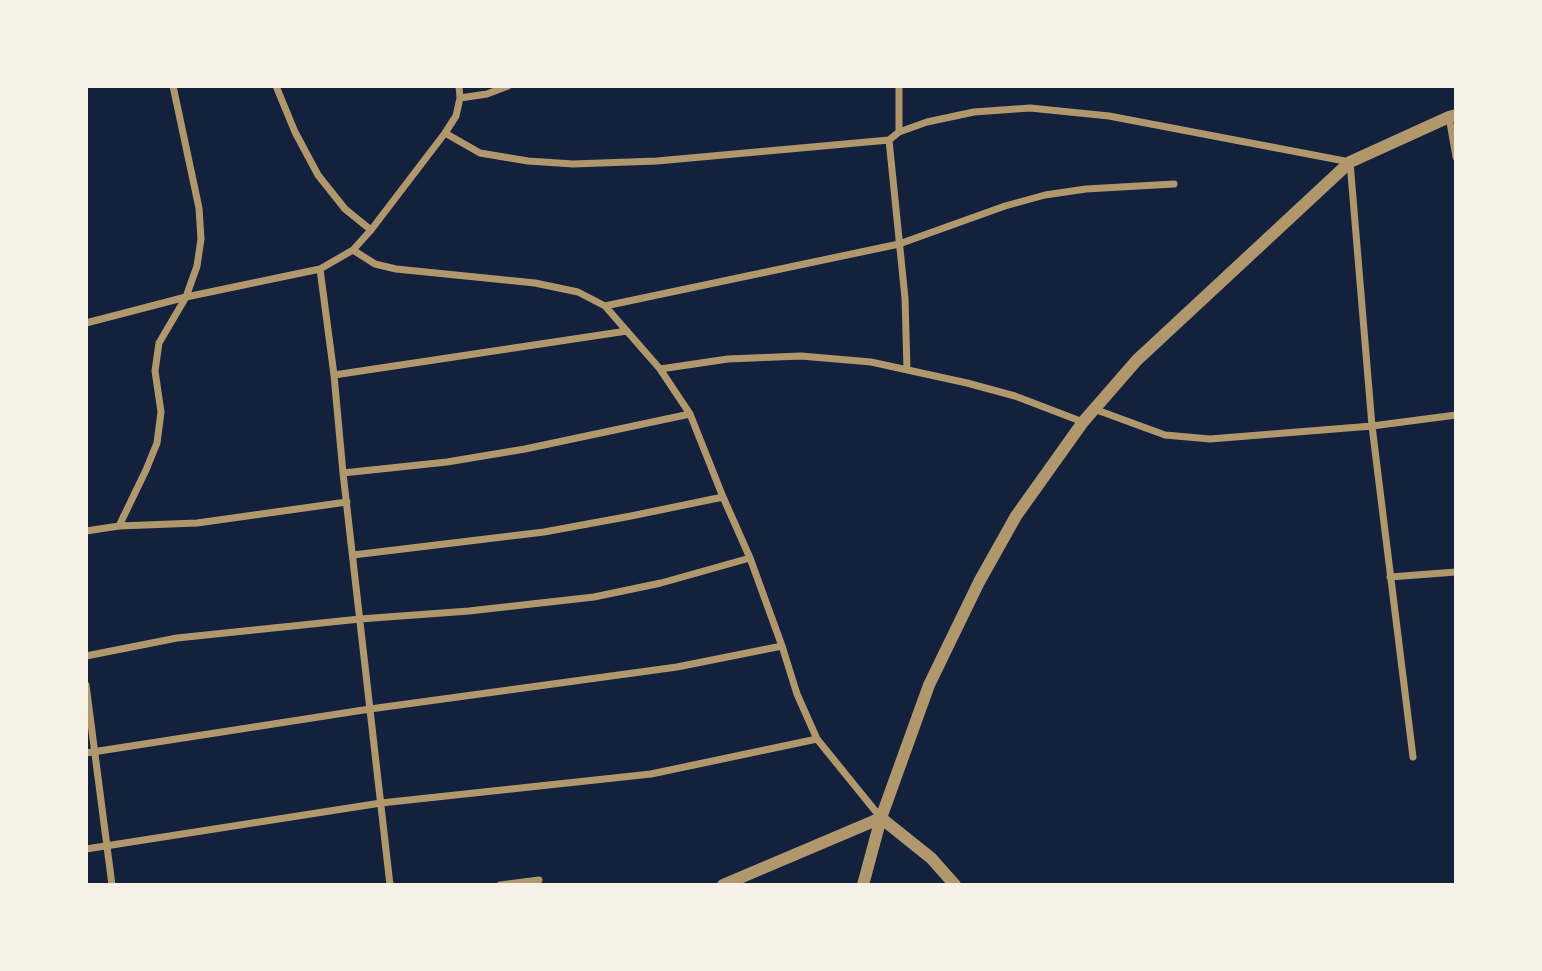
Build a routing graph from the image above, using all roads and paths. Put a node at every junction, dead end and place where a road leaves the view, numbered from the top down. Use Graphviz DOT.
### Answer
graph roads {
  1 [pos="173,86"];
  2 [pos="276,86"];
  3 [pos="459,86"];
  4 [pos="509,86"];
  5 [pos="899,86"];
  6 [pos="460,99"];
  7 [pos="1453,116"];
  8 [pos="899,132"];
  9 [pos="445,133"];
  10 [pos="889,140"];
  11 [pos="1456,157"];
  12 [pos="1350,162"];
  13 [pos="1174,184"];
  14 [pos="371,230"];
  15 [pos="899,244"];
  16 [pos="353,250"];
  17 [pos="320,268"];
  18 [pos="186,297"];
  19 [pos="605,306"];
  20 [pos="86,323"];
  21 [pos="627,331"];
  22 [pos="660,369"];
  23 [pos="907,370"];
  24 [pos="334,375"];
  25 [pos="1094,409"];
  26 [pos="690,414"];
  27 [pos="1456,415"];
  28 [pos="1083,422"];
  29 [pos="1372,426"];
  30 [pos="343,474"];
  31 [pos="723,497"];
  32 [pos="347,502"];
  33 [pos="119,526"];
  34 [pos="86,531"];
  35 [pos="353,555"];
  36 [pos="750,558"];
  37 [pos="1456,572"];
  38 [pos="1390,577"];
  39 [pos="360,619"];
  40 [pos="782,646"];
  41 [pos="86,656"];
  42 [pos="86,685"];
  43 [pos="370,709"];
  44 [pos="817,739"];
  45 [pos="95,752"];
  46 [pos="86,754"];
  47 [pos="1413,757"];
  48 [pos="381,803"];
  49 [pos="881,818"];
  50 [pos="106,847"];
  51 [pos="86,849"];
  52 [pos="539,880"];
  53 [pos="112,885"];
  54 [pos="390,885"];
  55 [pos="500,885"];
  56 [pos="723,885"];
  57 [pos="863,885"];
  58 [pos="955,885"];
  1 -- 18 [label="street"];
  2 -- 14 [label="street"];
  3 -- 6 [label="street"];
  4 -- 6 [label="street"];
  5 -- 8 [label="street"];
  6 -- 9 [label="street"];
  7 -- 11 [label="street"];
  7 -- 12 [label="street"];
  8 -- 10 [label="street"];
  8 -- 12 [label="street"];
  9 -- 10 [label="street"];
  9 -- 14 [label="street"];
  10 -- 15 [label="street"];
  12 -- 25 [label="street"];
  12 -- 29 [label="street"];
  13 -- 15 [label="street"];
  14 -- 16 [label="street"];
  15 -- 19 [label="street"];
  15 -- 23 [label="street"];
  16 -- 17 [label="street"];
  16 -- 19 [label="street"];
  17 -- 18 [label="street"];
  17 -- 24 [label="street"];
  18 -- 20 [label="street"];
  18 -- 33 [label="street"];
  19 -- 21 [label="street"];
  21 -- 22 [label="street"];
  21 -- 24 [label="street"];
  22 -- 23 [label="street"];
  22 -- 26 [label="street"];
  23 -- 28 [label="street"];
  24 -- 30 [label="street"];
  25 -- 28 [label="street"];
  25 -- 29 [label="street"];
  26 -- 30 [label="street"];
  26 -- 31 [label="street"];
  27 -- 29 [label="street"];
  28 -- 49 [label="street"];
  29 -- 38 [label="street"];
  30 -- 32 [label="street"];
  31 -- 35 [label="street"];
  31 -- 36 [label="street"];
  32 -- 33 [label="street"];
  32 -- 35 [label="street"];
  33 -- 34 [label="street"];
  35 -- 39 [label="street"];
  36 -- 39 [label="street"];
  36 -- 40 [label="street"];
  37 -- 38 [label="street"];
  38 -- 47 [label="street"];
  39 -- 41 [label="street"];
  39 -- 43 [label="street"];
  40 -- 43 [label="street"];
  40 -- 44 [label="street"];
  42 -- 45 [label="street"];
  43 -- 45 [label="street"];
  43 -- 48 [label="street"];
  44 -- 48 [label="street"];
  44 -- 49 [label="street"];
  45 -- 46 [label="street"];
  45 -- 50 [label="street"];
  48 -- 50 [label="street"];
  48 -- 54 [label="street"];
  49 -- 56 [label="street"];
  49 -- 57 [label="street"];
  49 -- 58 [label="street"];
  50 -- 51 [label="street"];
  50 -- 53 [label="street"];
  52 -- 55 [label="street"];
}
